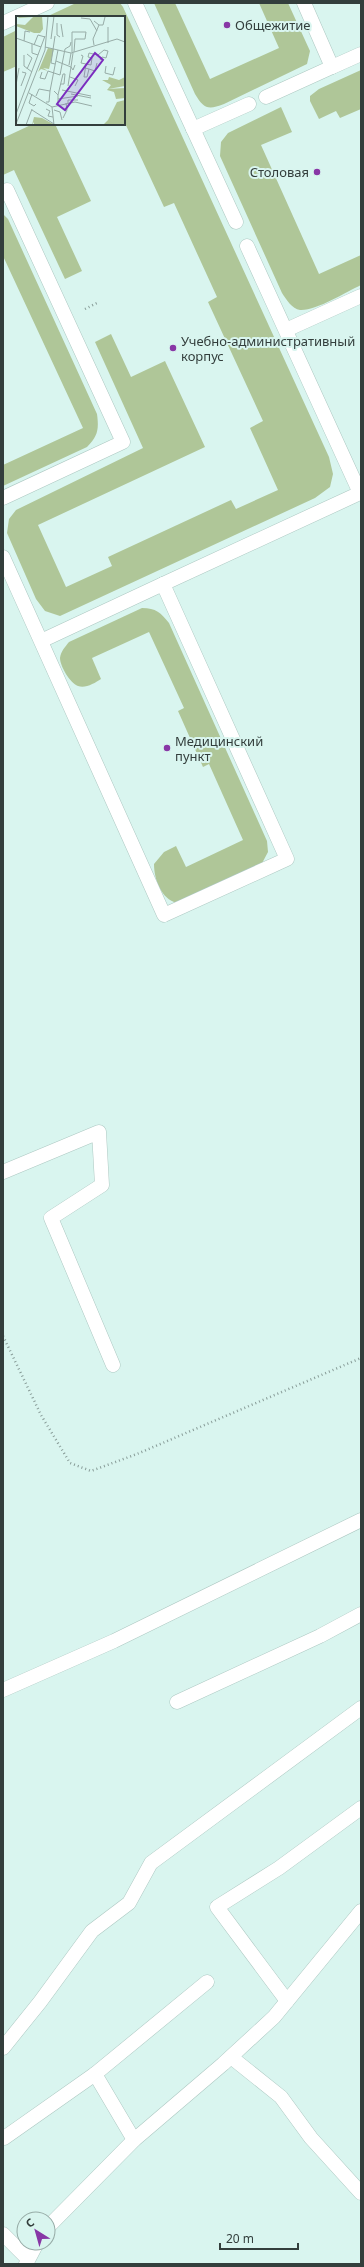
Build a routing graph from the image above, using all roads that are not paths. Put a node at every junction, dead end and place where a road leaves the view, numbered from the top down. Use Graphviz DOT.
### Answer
graph roads {
  1 [pos="47,3"];
  2 [pos="135,3"];
  3 [pos="304,3"];
  4 [pos="18,16"];
  5 [pos="16,17"];
  6 [pos="3,23"];
  7 [pos="361,54"];
  8 [pos="332,67"];
  9 [pos="266,97"];
  10 [pos="249,104"];
  11 [pos="194,129"];
  12 [pos="3,192"];
  13 [pos="236,222"];
  14 [pos="247,246"];
  15 [pos="361,296"];
  16 [pos="286,330"];
  17 [pos="3,498"];
  18 [pos="3,558"];
  19 [pos="163,584"];
  20 [pos="41,641"];
  21 [pos="3,1172"];
  22 [pos="113,1365"];
  23 [pos="361,1520"];
  24 [pos="361,1614"];
  25 [pos="3,1690"];
  26 [pos="177,1702"];
  27 [pos="361,1708"];
  28 [pos="361,1808"];
  29 [pos="361,1912"];
  30 [pos="207,1982"];
  31 [pos="287,2001"];
  32 [pos="3,2048"];
  33 [pos="231,2057"];
  34 [pos="95,2074"];
  35 [pos="4,2138"];
  36 [pos="134,2140"];
  37 [pos="361,2193"];
  38 [pos="56,2219"];
  39 [pos="3,2234"];
  40 [pos="33,2251"];
  41 [pos="27,2262"];
  1 -- 4 [label="lane"];
  2 -- 11 [label="lane"];
  3 -- 8 [label="lane"];
  5 -- 6 [label="lane"];
  7 -- 8 [label="lane"];
  8 -- 9 [label="lane"];
  10 -- 11 [label="lane"];
  11 -- 13 [label="lane"];
  12 -- 17 [label="lane"];
  14 -- 16 [label="lane"];
  15 -- 16 [label="lane"];
  16 -- 19 [label="lane"];
  18 -- 20 [label="lane"];
  19 -- 20 [label="lane"];
  19 -- 20 [label="lane"];
  21 -- 22 [label="lane"];
  23 -- 25 [label="lane"];
  24 -- 26 [label="lane"];
  27 -- 32 [label="lane"];
  28 -- 31 [label="lane"];
  29 -- 31 [label="lane"];
  30 -- 34 [label="lane"];
  31 -- 33 [label="lane"];
  33 -- 36 [label="lane"];
  33 -- 37 [label="lane"];
  34 -- 35 [label="lane"];
  34 -- 36 [label="lane"];
  36 -- 38 [label="lane"];
  39 -- 41 [label="lane"];
  40 -- 41 [label="lane"];
}
